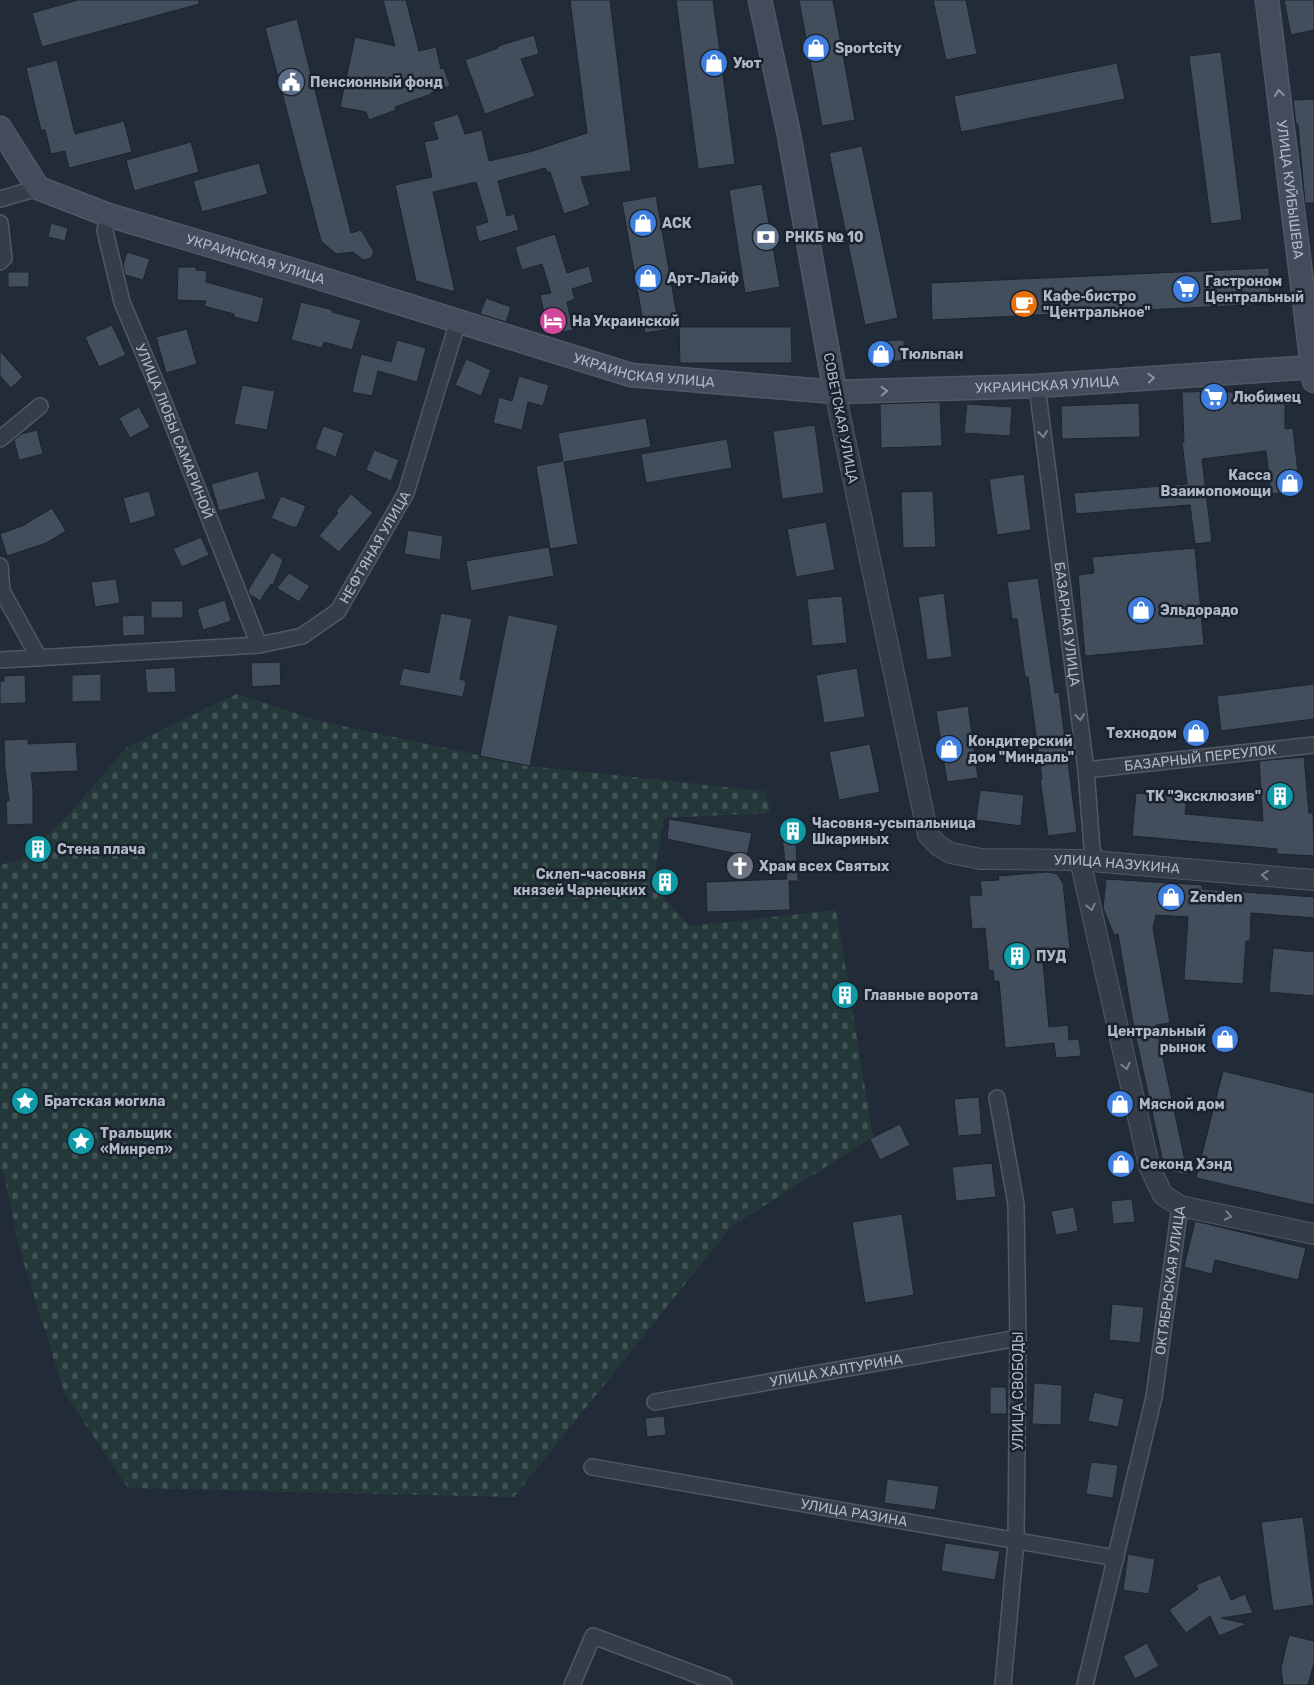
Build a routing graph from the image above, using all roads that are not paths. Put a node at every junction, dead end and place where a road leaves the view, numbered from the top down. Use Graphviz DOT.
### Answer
graph roads {
  1 [pos="760,0"];
  2 [pos="1266,0"];
  3 [pos="0,128"];
  4 [pos="38,188"];
  5 [pos="0,199"];
  6 [pos="108,215"];
  7 [pos="0,223"];
  8 [pos="0,262"];
  9 [pos="458,321"];
  10 [pos="1314,372"];
  11 [pos="1037,386"];
  12 [pos="835,392"];
  13 [pos="40,406"];
  14 [pos="0,439"];
  15 [pos="0,566"];
  16 [pos="259,645"];
  17 [pos="39,658"];
  18 [pos="0,660"];
  19 [pos="1314,745"];
  20 [pos="1086,770"];
  21 [pos="928,834"];
  22 [pos="1088,860"];
  23 [pos="1314,880"];
  24 [pos="997,1098"];
  25 [pos="1180,1206"];
  26 [pos="1314,1234"];
  27 [pos="1018,1338"];
  28 [pos="655,1402"];
  29 [pos="592,1467"];
  30 [pos="1016,1540"];
  31 [pos="1116,1558"];
  32 [pos="572,1685"];
  33 [pos="724,1685"];
  34 [pos="1003,1685"];
  35 [pos="1086,1685"];
  1 -- 12 [label="main road, СОВЕТСКАЯ УЛИЦА"];
  10 -- 2 [label="main road, УЛИЦА КУЙБЫШЕВА, one-way"];
  3 -- 4 [label="main road"];
  4 -- 5 [label="street"];
  4 -- 6 [label="main road, УКРАИНСКАЯ УЛИЦА"];
  6 -- 9 [label="main road, УКРАИНСКАЯ УЛИЦА"];
  6 -- 16 [label="street, УЛИЦА ЛЮБЫ САМАРИНОЙ"];
  7 -- 8 [label="street"];
  9 -- 12 [label="main road, УКРАИНСКАЯ УЛИЦА"];
  9 -- 16 [label="street, НЕФТЯНАЯ УЛИЦА"];
  11 -- 10 [label="main road, УКРАИНСКАЯ УЛИЦА, one-way"];
  12 -- 11 [label="main road, УКРАИНСКАЯ УЛИЦА, one-way"];
  11 -- 20 [label="street, БАЗАРНАЯ УЛИЦА, one-way"];
  12 -- 21 [label="street, СОВЕТСКАЯ УЛИЦА"];
  13 -- 14 [label="street"];
  15 -- 17 [label="street"];
  16 -- 17 [label="street, НЕФТЯНАЯ УЛИЦА"];
  17 -- 18 [label="street, НЕФТЯНАЯ УЛИЦА"];
  19 -- 20 [label="street, БАЗАРНЫЙ ПЕРЕУЛОК"];
  20 -- 22 [label="street, БАЗАРНАЯ УЛИЦА"];
  21 -- 22 [label="street, УЛИЦА НАЗУКИНА"];
  23 -- 22 [label="street, УЛИЦА НАЗУКИНА, one-way"];
  22 -- 25 [label="street, ОКТЯБРЬСКАЯ УЛИЦА, one-way"];
  24 -- 27 [label="street, УЛИЦА СВОБОДЫ"];
  25 -- 26 [label="street, one-way"];
  25 -- 31 [label="street, ОКТЯБРЬСКАЯ УЛИЦА"];
  27 -- 28 [label="street, УЛИЦА ХАЛТУРИНА"];
  27 -- 30 [label="street, УЛИЦА СВОБОДЫ"];
  29 -- 30 [label="street, УЛИЦА РАЗИНА"];
  30 -- 31 [label="street, УЛИЦА РАЗИНА"];
  30 -- 34 [label="street, УЛИЦА СВОБОДЫ"];
  31 -- 35 [label="street, ОКТЯБРЬСКАЯ УЛИЦА"];
  32 -- 33 [label="street"];
}
